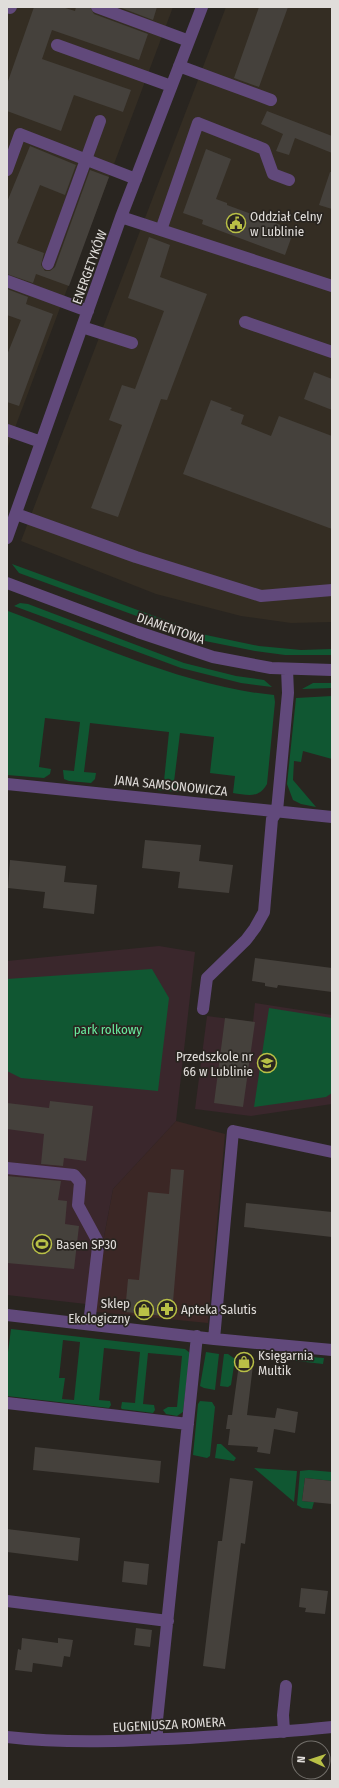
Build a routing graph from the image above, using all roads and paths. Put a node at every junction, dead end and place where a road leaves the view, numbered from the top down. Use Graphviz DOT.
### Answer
graph roads {
  1 [pos="97,7"];
  2 [pos="202,7"];
  3 [pos="189,41"];
  4 [pos="57,45"];
  5 [pos="179,66"];
  6 [pos="171,86"];
  7 [pos="271,100"];
  8 [pos="100,121"];
  9 [pos="86,159"];
  10 [pos="7,170"];
  11 [pos="136,178"];
  12 [pos="289,180"];
  13 [pos="121,217"];
  14 [pos="161,230"];
  15 [pos="48,264"];
  16 [pos="7,281"];
  17 [pos="332,286"];
  18 [pos="88,311"];
  19 [pos="245,322"];
  20 [pos="82,327"];
  21 [pos="132,343"];
  22 [pos="332,352"];
  23 [pos="7,430"];
  24 [pos="41,442"];
  25 [pos="16,514"];
  26 [pos="7,538"];
  27 [pos="7,583"];
  28 [pos="332,590"];
  29 [pos="287,669"];
  30 [pos="332,670"];
  31 [pos="7,784"];
  32 [pos="277,811"];
  33 [pos="332,817"];
  34 [pos="203,1009"];
  35 [pos="332,1152"];
  36 [pos="7,1168"];
  37 [pos="7,1315"];
  38 [pos="89,1324"];
  39 [pos="197,1336"];
  40 [pos="214,1339"];
  41 [pos="332,1350"];
  42 [pos="7,1403"];
  43 [pos="188,1424"];
  44 [pos="7,1601"];
  45 [pos="168,1621"];
  46 [pos="286,1686"];
  47 [pos="332,1727"];
  48 [pos="284,1732"];
  49 [pos="7,1738"];
  50 [pos="157,1739"];
  1 -- 3 [label="street"];
  2 -- 3 [label="street, ENERGETYKÓW"];
  3 -- 5 [label="street, ENERGETYKÓW"];
  4 -- 6 [label="street"];
  5 -- 6 [label="street, ENERGETYKÓW"];
  5 -- 7 [label="street"];
  6 -- 11 [label="street, ENERGETYKÓW"];
  8 -- 9 [label="street"];
  9 -- 10 [label="street"];
  9 -- 11 [label="street"];
  9 -- 15 [label="street"];
  11 -- 13 [label="street, ENERGETYKÓW"];
  12 -- 14 [label="street"];
  13 -- 14 [label="street"];
  13 -- 18 [label="street, ENERGETYKÓW"];
  14 -- 17 [label="street"];
  16 -- 18 [label="street"];
  18 -- 20 [label="street, ENERGETYKÓW"];
  19 -- 22 [label="street"];
  20 -- 21 [label="street"];
  20 -- 24 [label="street, ENERGETYKÓW"];
  23 -- 24 [label="street"];
  24 -- 25 [label="street, ENERGETYKÓW"];
  25 -- 26 [label="street, ENERGETYKÓW"];
  25 -- 28 [label="street"];
  27 -- 29 [label="street, DIAMENTOWA"];
  29 -- 30 [label="street, DIAMENTOWA"];
  29 -- 32 [label="street"];
  31 -- 32 [label="street, JANA SAMSONOWICZA"];
  32 -- 33 [label="street, JANA SAMSONOWICZA"];
  32 -- 34 [label="street"];
  35 -- 40 [label="street"];
  36 -- 38 [label="street"];
  37 -- 38 [label="street"];
  38 -- 39 [label="street"];
  39 -- 40 [label="street"];
  39 -- 43 [label="street"];
  40 -- 41 [label="street"];
  42 -- 43 [label="street"];
  43 -- 45 [label="street"];
  44 -- 45 [label="street"];
  45 -- 50 [label="street"];
  46 -- 48 [label="street"];
  47 -- 48 [label="street, EUGENIUSZA ROMERA"];
  48 -- 50 [label="street, EUGENIUSZA ROMERA"];
  49 -- 50 [label="street, EUGENIUSZA ROMERA"];
}
